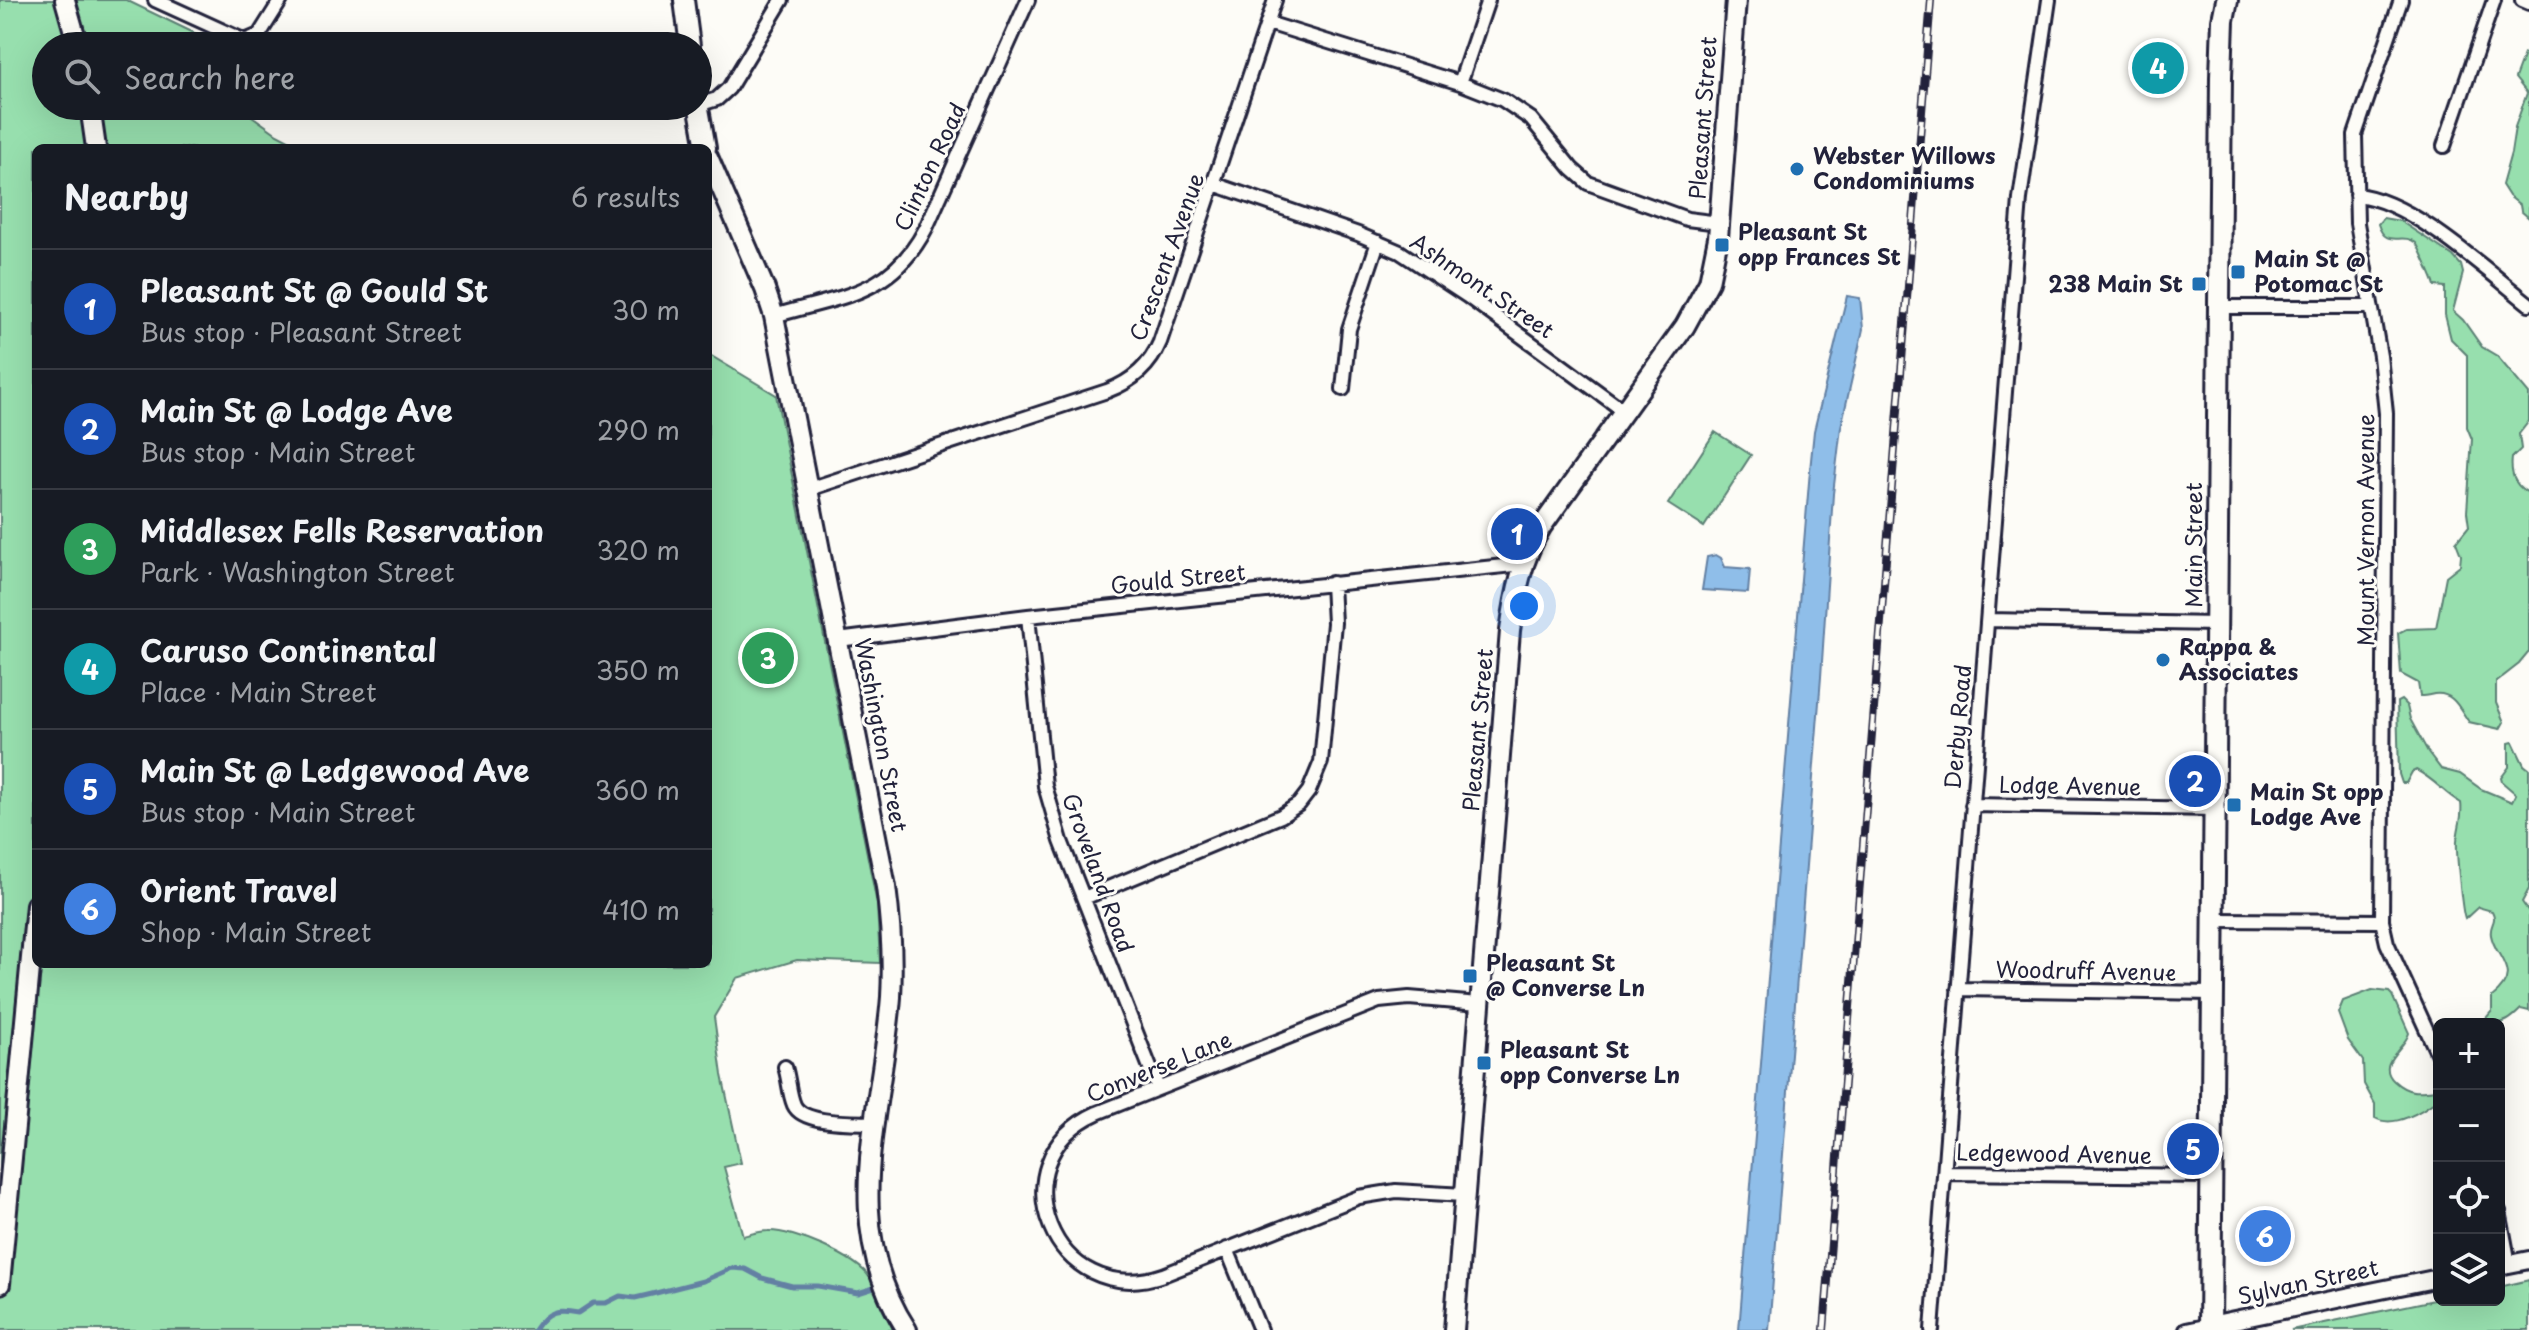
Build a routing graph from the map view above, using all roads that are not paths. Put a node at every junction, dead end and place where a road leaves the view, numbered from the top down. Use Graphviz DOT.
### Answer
graph roads {
  1 [pos="65,0"];
  2 [pos="155,0"];
  3 [pos="281,0"];
  4 [pos="684,0"];
  5 [pos="782,0"];
  6 [pos="1028,0"];
  7 [pos="1275,0"];
  8 [pos="1488,0"];
  9 [pos="1736,0"];
  10 [pos="2049,0"];
  11 [pos="2227,0"];
  12 [pos="2401,0"];
  13 [pos="2494,0"];
  14 [pos="2522,0"];
  15 [pos="2529,3"];
  16 [pos="1268,23"];
  17 [pos="74,32"];
  18 [pos="225,32"];
  19 [pos="261,32"];
  20 [pos="688,32"];
  21 [pos="1460,83"];
  22 [pos="712,100"];
  23 [pos="92,120"];
  24 [pos="701,120"];
  25 [pos="95,144"];
  26 [pos="705,144"];
  27 [pos="2444,146"];
  28 [pos="712,166"];
  29 [pos="1214,184"];
  30 [pos="2356,195"];
  31 [pos="1719,223"];
  32 [pos="1378,242"];
  33 [pos="2529,304"];
  34 [pos="2221,307"];
  35 [pos="2371,307"];
  36 [pos="774,316"];
  37 [pos="1343,389"];
  38 [pos="1624,411"];
  39 [pos="809,489"];
  40 [pos="1523,564"];
  41 [pos="1332,583"];
  42 [pos="1028,616"];
  43 [pos="1988,620"];
  44 [pos="2217,624"];
  45 [pos="838,640"];
  46 [pos="1972,805"];
  47 [pos="2216,809"];
  48 [pos="1084,898"];
  49 [pos="2214,920"];
  50 [pos="2382,921"];
  51 [pos="32,947"];
  52 [pos="1958,989"];
  53 [pos="2213,993"];
  54 [pos="1479,1004"];
  55 [pos="2433,1044"];
  56 [pos="785,1067"];
  57 [pos="1158,1088"];
  58 [pos="875,1123"];
  59 [pos="1944,1173"];
  60 [pos="2212,1176"];
  61 [pos="1464,1195"];
  62 [pos="1227,1249"];
  63 [pos="2529,1260"];
  64 [pos="2505,1265"];
  65 [pos="2433,1279"];
  66 [pos="0,1284"];
  67 [pos="2210,1327"];
  68 [pos="907,1330"];
  69 [pos="1260,1330"];
  70 [pos="1454,1330"];
  71 [pos="1932,1330"];
  72 [pos="2186,1330"];
  1 -- 17 [label="main road"];
  2 -- 18 [label="street"];
  3 -- 19 [label="street"];
  4 -- 20 [label="main road"];
  5 -- 22 [label="street"];
  6 -- 36 [label="street, Clinton Road"];
  7 -- 16 [label="street, Crescent Avenue"];
  8 -- 21 [label="street"];
  9 -- 31 [label="main road, Pleasant Street"];
  10 -- 43 [label="street, Derby Road"];
  11 -- 34 [label="main road, Main Street"];
  12 -- 30 [label="street, Mount Vernon Avenue"];
  13 -- 27 [label="street"];
  14 -- 15 [label="street"];
  16 -- 21 [label="street"];
  16 -- 29 [label="street, Crescent Avenue"];
  21 -- 31 [label="street"];
  23 -- 25 [label="main road"];
  24 -- 26 [label="main road"];
  28 -- 36 [label="main road, Washington Street"];
  29 -- 32 [label="street, Ashmont Street"];
  29 -- 39 [label="street, Crescent Avenue"];
  30 -- 33 [label="street"];
  30 -- 35 [label="street, Mount Vernon Avenue"];
  31 -- 38 [label="main road, Pleasant Street"];
  32 -- 37 [label="street"];
  32 -- 38 [label="street, Ashmont Street"];
  34 -- 35 [label="street"];
  34 -- 44 [label="main road, Main Street"];
  35 -- 50 [label="street, Mount Vernon Avenue"];
  36 -- 39 [label="main road, Washington Street"];
  38 -- 40 [label="main road, Pleasant Street"];
  39 -- 45 [label="main road, Washington Street"];
  40 -- 41 [label="street, Gould Street"];
  40 -- 54 [label="main road, Pleasant Street"];
  41 -- 42 [label="street, Gould Street"];
  41 -- 48 [label="street"];
  42 -- 45 [label="street, Gould Street"];
  42 -- 48 [label="street, Groveland Road"];
  43 -- 44 [label="street"];
  43 -- 46 [label="street, Derby Road"];
  44 -- 47 [label="main road, Main Street"];
  45 -- 58 [label="main road, Washington Street"];
  46 -- 47 [label="street, Lodge Avenue"];
  46 -- 52 [label="street, Derby Road"];
  47 -- 49 [label="main road, Main Street"];
  48 -- 57 [label="street, Groveland Road"];
  49 -- 50 [label="street"];
  49 -- 53 [label="main road, Main Street"];
  50 -- 55 [label="street, Mount Vernon Avenue"];
  51 -- 66 [label="main road"];
  52 -- 53 [label="street, Woodruff Avenue"];
  52 -- 59 [label="street, Derby Road"];
  53 -- 60 [label="main road, Main Street"];
  54 -- 57 [label="street, Converse Lane"];
  54 -- 61 [label="main road, Pleasant Street"];
  56 -- 58 [label="street"];
  57 -- 62 [label="street, Converse Lane"];
  58 -- 68 [label="main road, Washington Street"];
  59 -- 60 [label="street, Ledgewood Avenue"];
  59 -- 71 [label="street, Derby Road"];
  60 -- 67 [label="main road, Main Street"];
  61 -- 62 [label="street, Converse Lane"];
  61 -- 70 [label="main road, Pleasant Street"];
  62 -- 69 [label="street"];
  63 -- 64 [label="street"];
  65 -- 67 [label="street, Sylvan Street"];
  67 -- 72 [label="street, Sylvan Street"];
}
